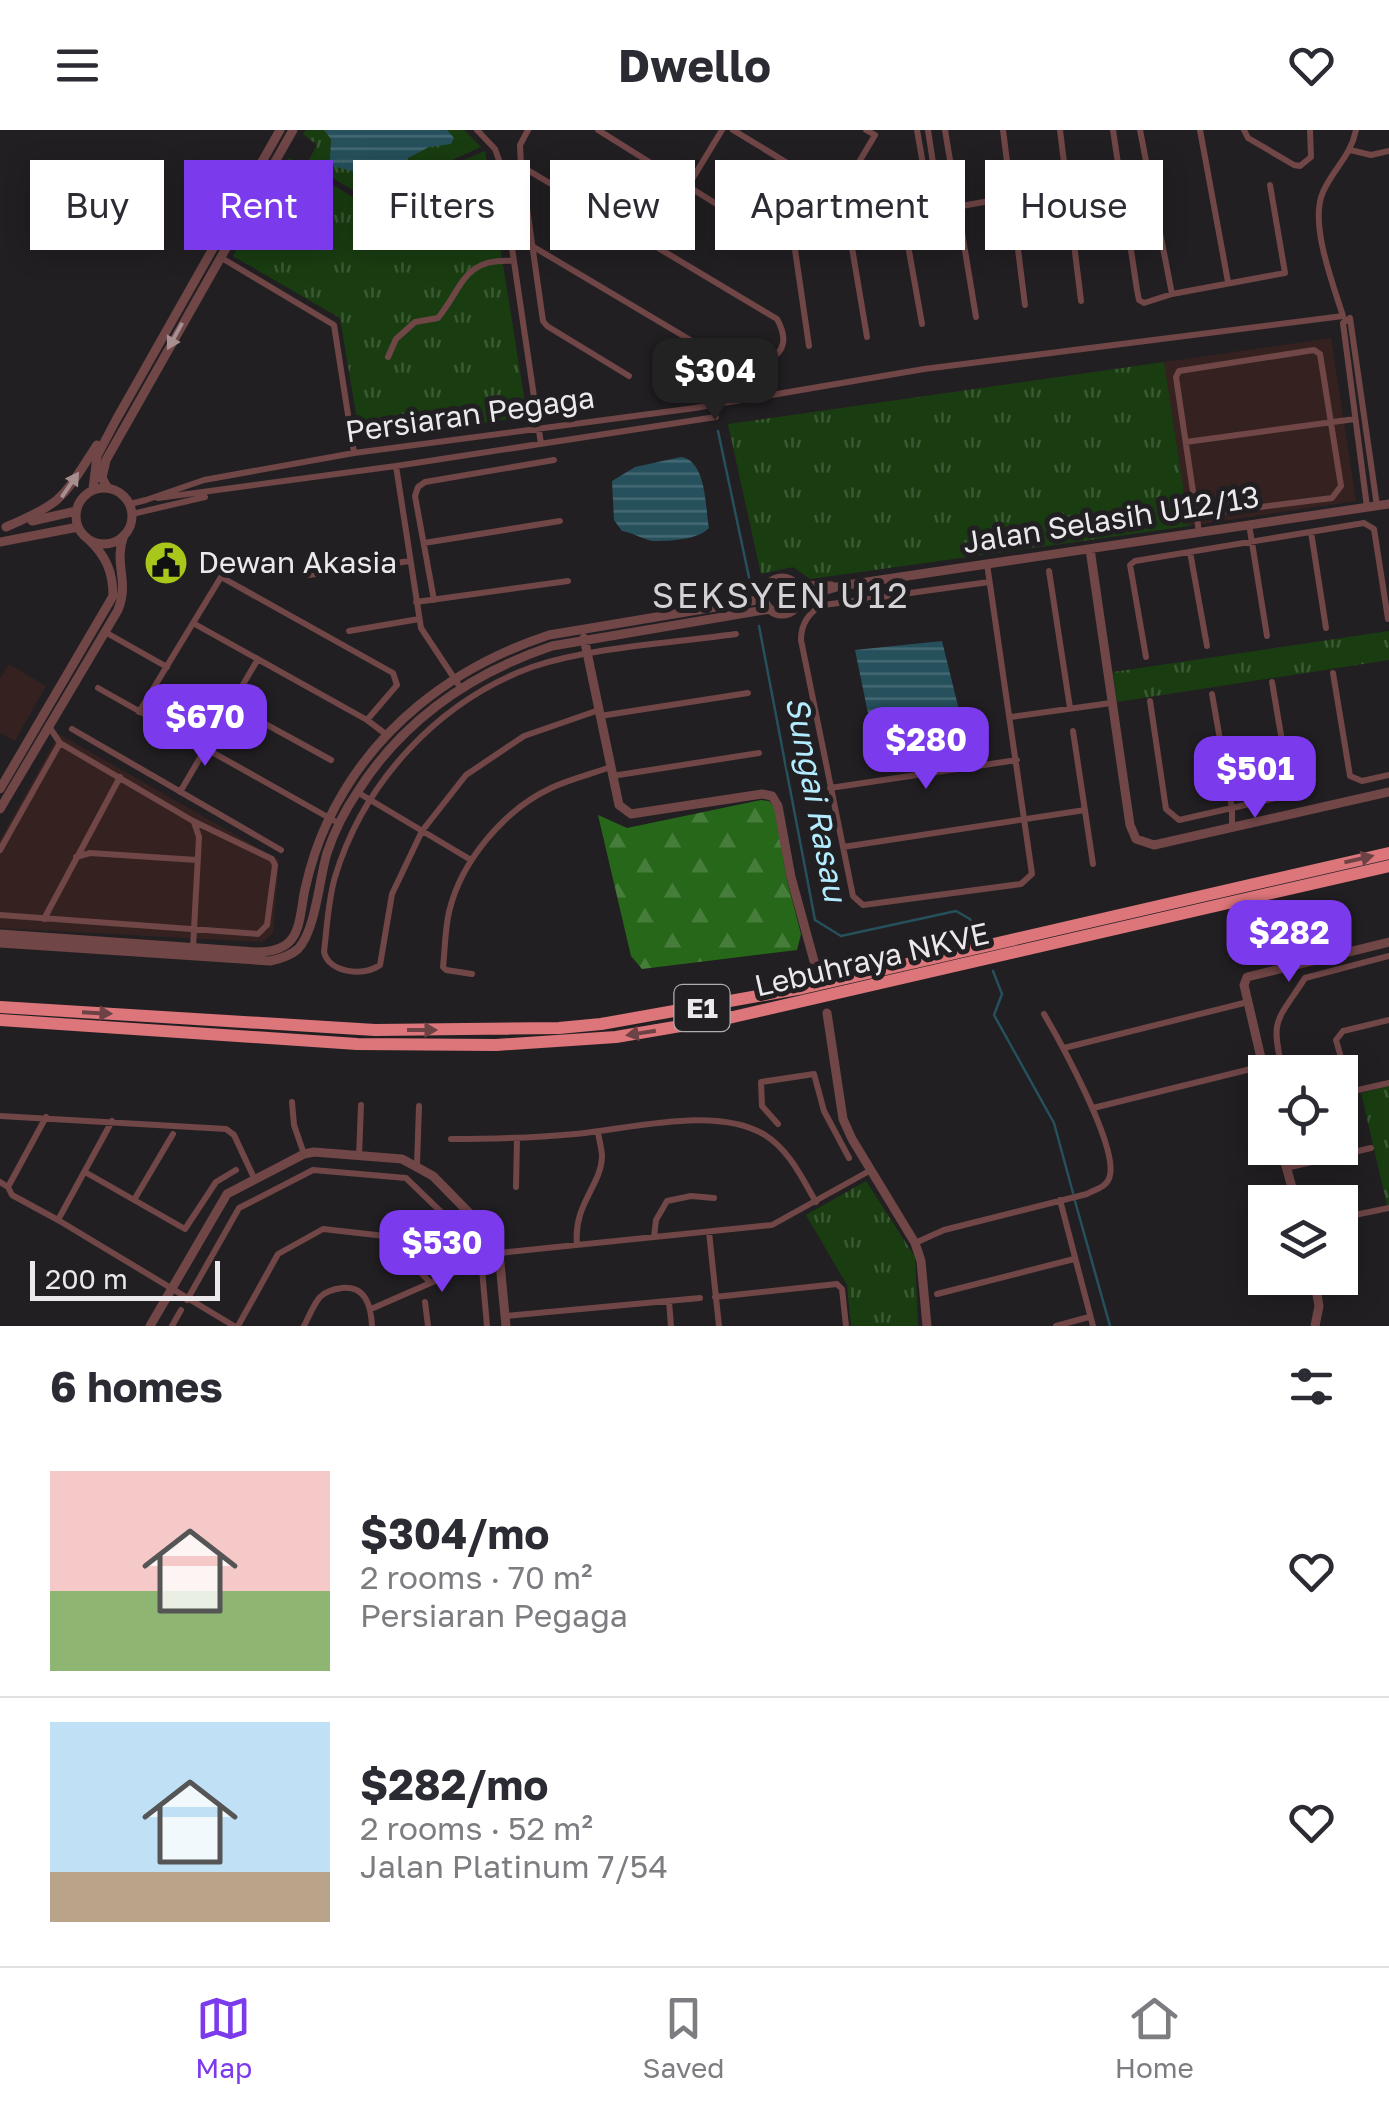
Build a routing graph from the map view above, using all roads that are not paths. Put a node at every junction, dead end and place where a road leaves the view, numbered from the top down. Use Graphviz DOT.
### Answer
graph roads {
  1 [pos="280,130"];
  2 [pos="293,130"];
  3 [pos="477,130"];
  4 [pos="528,130"];
  5 [pos="598,130"];
  6 [pos="722,130"];
  7 [pos="733,130"];
  8 [pos="866,130"];
  9 [pos="918,130"];
  10 [pos="928,130"];
  11 [pos="945,130"];
  12 [pos="1003,130"];
  13 [pos="1060,130"];
  14 [pos="1113,130"];
  15 [pos="1140,130"];
  16 [pos="1200,130"];
  17 [pos="1244,130"];
  18 [pos="1310,130"];
  19 [pos="1356,130"];
  20 [pos="1350,150"];
  21 [pos="1389,151"];
  22 [pos="521,160"];
  23 [pos="646,160"];
  24 [pos="924,160"];
  25 [pos="931,160"];
  26 [pos="949,160"];
  27 [pos="1007,160"];
  28 [pos="1064,160"];
  29 [pos="1117,160"];
  30 [pos="530,171"];
  31 [pos="695,174"];
  32 [pos="1270,184"];
  33 [pos="530,231"];
  34 [pos="532,246"];
  35 [pos="796,250"];
  36 [pos="852,250"];
  37 [pos="909,250"];
  38 [pos="964,250"];
  39 [pos="1018,250"];
  40 [pos="1076,250"];
  41 [pos="1131,250"];
  42 [pos="220,256"];
  43 [pos="514,261"];
  44 [pos="1228,282"];
  45 [pos="1172,294"];
  46 [pos="1082,301"];
  47 [pos="1025,305"];
  48 [pos="976,318"];
  49 [pos="922,324"];
  50 [pos="867,337"];
  51 [pos="810,346"];
  52 [pos="388,356"];
  53 [pos="629,376"];
  54 [pos="716,417"];
  55 [pos="1356,419"];
  56 [pos="116,420"];
  57 [pos="1332,422"];
  58 [pos="539,427"];
  59 [pos="1186,442"];
  60 [pos="541,444"];
  61 [pos="354,453"];
  62 [pos="554,460"];
  63 [pos="396,466"];
  64 [pos="107,488"];
  65 [pos="93,489"];
  66 [pos="230,490"];
  67 [pos="146,500"];
  68 [pos="1389,504"];
  69 [pos="1372,507"];
  70 [pos="131,509"];
  71 [pos="76,511"];
  72 [pos="1197,516"];
  73 [pos="560,520"];
  74 [pos="1249,524"];
  75 [pos="78,527"];
  76 [pos="3,528"];
  77 [pos="1198,532"];
  78 [pos="1311,532"];
  79 [pos="124,536"];
  80 [pos="89,540"];
  81 [pos="0,542"];
  82 [pos="1251,542"];
  83 [pos="424,543"];
  84 [pos="1090,549"];
  85 [pos="1190,552"];
  86 [pos="410,561"];
  87 [pos="987,564"];
  88 [pos="1049,571"];
  89 [pos="309,575"];
  90 [pos="568,580"];
  91 [pos="989,582"];
  92 [pos="796,585"];
  93 [pos="840,586"];
  94 [pos="800,598"];
  95 [pos="764,599"];
  96 [pos="434,600"];
  97 [pos="416,602"];
  98 [pos="770,609"];
  99 [pos="1388,619"];
  100 [pos="420,620"];
  101 [pos="193,623"];
  102 [pos="1326,628"];
  103 [pos="350,631"];
  104 [pos="105,632"];
  105 [pos="736,634"];
  106 [pos="1267,636"];
  107 [pos="584,638"];
  108 [pos="1207,646"];
  109 [pos="588,655"];
  110 [pos="1146,657"];
  111 [pos="258,660"];
  112 [pos="167,666"];
  113 [pos="1333,672"];
  114 [pos="452,678"];
  115 [pos="1272,682"];
  116 [pos="460,687"];
  117 [pos="98,688"];
  118 [pos="748,693"];
  119 [pos="1212,694"];
  120 [pos="1150,701"];
  121 [pos="1111,703"];
  122 [pos="232,705"];
  123 [pos="1070,708"];
  124 [pos="140,712"];
  125 [pos="600,713"];
  126 [pos="1011,717"];
  127 [pos="39,720"];
  128 [pos="366,720"];
  129 [pos="50,726"];
  130 [pos="72,729"];
  131 [pos="1073,731"];
  132 [pos="387,735"];
  133 [pos="60,743"];
  134 [pos="206,749"];
  135 [pos="759,752"];
  136 [pos="331,760"];
  137 [pos="1017,760"];
  138 [pos="612,772"];
  139 [pos="1389,775"];
  140 [pos="120,777"];
  141 [pos="830,788"];
  142 [pos="0,789"];
  143 [pos="180,792"];
  144 [pos="357,792"];
  145 [pos="1389,792"];
  146 [pos="370,800"];
  147 [pos="1232,808"];
  148 [pos="0,809"];
  149 [pos="1085,810"];
  150 [pos="329,818"];
  151 [pos="193,820"];
  152 [pos="1026,820"];
  153 [pos="340,824"];
  154 [pos="1232,827"];
  155 [pos="422,831"];
  156 [pos="843,847"];
  157 [pos="0,850"];
  158 [pos="281,850"];
  159 [pos="1389,852"];
  160 [pos="76,856"];
  161 [pos="197,860"];
  162 [pos="471,860"];
  163 [pos="1093,864"];
  164 [pos="1389,866"];
  165 [pos="0,915"];
  166 [pos="44,919"];
  167 [pos="193,929"];
  168 [pos="0,934"];
  169 [pos="1389,942"];
  170 [pos="0,943"];
  171 [pos="193,952"];
  172 [pos="1389,956"];
  173 [pos="817,972"];
  174 [pos="472,974"];
  175 [pos="1248,1002"];
  176 [pos="0,1007"];
  177 [pos="826,1013"];
  178 [pos="1044,1014"];
  179 [pos="0,1020"];
  180 [pos="1389,1020"];
  181 [pos="1064,1048"];
  182 [pos="1260,1055"];
  183 [pos="1278,1055"];
  184 [pos="1340,1055"];
  185 [pos="1248,1074"];
  186 [pos="1389,1083"];
  187 [pos="1358,1090"];
  188 [pos="292,1102"];
  189 [pos="360,1104"];
  190 [pos="419,1106"];
  191 [pos="1093,1108"];
  192 [pos="0,1116"];
  193 [pos="46,1117"];
  194 [pos="112,1121"];
  195 [pos="778,1124"];
  196 [pos="598,1132"];
  197 [pos="762,1133"];
  198 [pos="173,1134"];
  199 [pos="452,1139"];
  200 [pos="517,1139"];
  201 [pos="772,1140"];
  202 [pos="1371,1148"];
  203 [pos="304,1154"];
  204 [pos="359,1156"];
  205 [pos="849,1158"];
  206 [pos="417,1164"];
  207 [pos="1285,1165"];
  208 [pos="1286,1168"];
  209 [pos="236,1170"];
  210 [pos="870,1170"];
  211 [pos="84,1172"];
  212 [pos="255,1181"];
  213 [pos="4,1184"];
  214 [pos="1291,1185"];
  215 [pos="516,1187"];
  216 [pos="714,1198"];
  217 [pos="1063,1199"];
  218 [pos="134,1200"];
  219 [pos="816,1202"];
  220 [pos="1389,1208"];
  221 [pos="1358,1214"];
  222 [pos="58,1220"];
  223 [pos="709,1232"];
  224 [pos="654,1238"];
  225 [pos="915,1244"];
  226 [pos="577,1245"];
  227 [pos="499,1253"];
  228 [pos="482,1259"];
  229 [pos="1074,1259"];
  230 [pos="482,1269"];
  231 [pos="429,1281"];
  232 [pos="170,1289"];
  233 [pos="937,1294"];
  234 [pos="1317,1295"];
  235 [pos="715,1297"];
  236 [pos="700,1298"];
  237 [pos="187,1300"];
  238 [pos="669,1301"];
  239 [pos="426,1302"];
  240 [pos="372,1309"];
  241 [pos="181,1310"];
  242 [pos="522,1314"];
  243 [pos="505,1321"];
  244 [pos="1091,1322"];
  245 [pos="150,1326"];
  246 [pos="172,1326"];
  247 [pos="236,1326"];
  248 [pos="304,1326"];
  249 [pos="372,1326"];
  250 [pos="428,1326"];
  251 [pos="487,1326"];
  252 [pos="523,1326"];
  253 [pos="671,1326"];
  254 [pos="718,1326"];
  255 [pos="846,1326"];
  256 [pos="927,1326"];
  257 [pos="1056,1326"];
  258 [pos="1315,1326"];
  1 -- 56 [label="street"];
  2 -- 42 [label="street"];
  3 -- 43 [label="street"];
  4 -- 22 [label="street"];
  5 -- 23 [label="street"];
  6 -- 31 [label="street"];
  7 -- 8 [label="street"];
  9 -- 24 [label="street"];
  10 -- 25 [label="street"];
  11 -- 26 [label="street"];
  12 -- 27 [label="street"];
  13 -- 28 [label="street"];
  14 -- 29 [label="street"];
  15 -- 45 [label="street"];
  16 -- 44 [label="street"];
  17 -- 18 [label="street"];
  19 -- 20 [label="street"];
  20 -- 21 [label="street"];
  20 -- 58 [label="street, Persiaran Pegaga"];
  30 -- 34 [label="street"];
  32 -- 44 [label="street"];
  33 -- 34 [label="street"];
  34 -- 53 [label="street"];
  35 -- 51 [label="street"];
  36 -- 50 [label="street"];
  37 -- 49 [label="street"];
  38 -- 48 [label="street"];
  39 -- 47 [label="street"];
  40 -- 46 [label="street"];
  41 -- 45 [label="street"];
  42 -- 61 [label="street"];
  42 -- 64 [label="street, one-way"];
  43 -- 52 [label="street"];
  43 -- 58 [label="street"];
  44 -- 45 [label="street"];
  54 -- 60 [label="street, Persiaran Pegaga"];
  55 -- 57 [label="street"];
  55 -- 69 [label="street"];
  55 -- 69 [label="street"];
  56 -- 65 [label="street"];
  76 -- 56 [label="street, one-way"];
  57 -- 59 [label="street"];
  57 -- 59 [label="street"];
  57 -- 72 [label="street"];
  58 -- 60 [label="street"];
  58 -- 61 [label="street, Persiaran Pegaga"];
  59 -- 72 [label="street"];
  60 -- 63 [label="street, Persiaran Pegaga"];
  61 -- 67 [label="street, Persiaran Pegaga"];
  62 -- 83 [label="street"];
  63 -- 66 [label="street, Persiaran Pegaga"];
  63 -- 86 [label="street"];
  64 -- 65 [label="street"];
  64 -- 70 [label="street"];
  65 -- 71 [label="street"];
  66 -- 67 [label="street, Persiaran Pegaga"];
  66 -- 70 [label="street, Persiaran Pegaga"];
  67 -- 70 [label="street, Persiaran Pegaga"];
  68 -- 69 [label="street, Jalan Selasih U12/13"];
  69 -- 74 [label="street, Jalan Selasih U12/13"];
  70 -- 79 [label="street"];
  71 -- 75 [label="street"];
  71 -- 76 [label="street"];
  72 -- 77 [label="street"];
  73 -- 83 [label="street"];
  74 -- 77 [label="street, Jalan Selasih U12/13"];
  74 -- 82 [label="street"];
  75 -- 80 [label="street"];
  75 -- 81 [label="street"];
  77 -- 84 [label="street, Jalan Selasih U12/13"];
  78 -- 82 [label="street"];
  78 -- 99 [label="street"];
  78 -- 102 [label="street"];
  79 -- 80 [label="street"];
  79 -- 104 [label="street"];
  80 -- 127 [label="street"];
  82 -- 85 [label="street"];
  82 -- 106 [label="street"];
  83 -- 96 [label="street"];
  84 -- 87 [label="street, Jalan Selasih U12/13"];
  84 -- 121 [label="street"];
  85 -- 108 [label="street"];
  85 -- 110 [label="street"];
  86 -- 89 [label="street"];
  86 -- 97 [label="street"];
  87 -- 91 [label="street"];
  87 -- 93 [label="street, Jalan Selasih U12/13"];
  88 -- 123 [label="street"];
  90 -- 96 [label="street"];
  91 -- 126 [label="street"];
  91 -- 141 [label="street"];
  92 -- 93 [label="street, Jalan Selasih U12/13"];
  92 -- 94 [label="street"];
  92 -- 95 [label="street"];
  93 -- 94 [label="street, Jalan Selasih U12/13"];
  94 -- 98 [label="street"];
  95 -- 98 [label="street"];
  95 -- 114 [label="street"];
  96 -- 97 [label="street"];
  97 -- 100 [label="street"];
  98 -- 107 [label="street"];
  100 -- 103 [label="street"];
  100 -- 114 [label="street"];
  101 -- 111 [label="street"];
  101 -- 112 [label="street"];
  101 -- 128 [label="street"];
  104 -- 112 [label="street"];
  104 -- 129 [label="street"];
  105 -- 109 [label="street"];
  107 -- 109 [label="street"];
  107 -- 116 [label="street"];
  109 -- 125 [label="street"];
  109 -- 146 [label="street"];
  111 -- 122 [label="street"];
  111 -- 128 [label="street"];
  112 -- 124 [label="street"];
  113 -- 139 [label="street"];
  114 -- 116 [label="street"];
  114 -- 132 [label="street"];
  115 -- 147 [label="street"];
  116 -- 144 [label="street"];
  117 -- 124 [label="street"];
  118 -- 125 [label="street"];
  119 -- 147 [label="street"];
  120 -- 147 [label="street"];
  121 -- 123 [label="street"];
  121 -- 154 [label="street"];
  122 -- 134 [label="street"];
  122 -- 136 [label="street"];
  123 -- 126 [label="street"];
  124 -- 134 [label="street"];
  125 -- 138 [label="street"];
  125 -- 155 [label="street"];
  126 -- 137 [label="street"];
  127 -- 129 [label="street"];
  127 -- 142 [label="street"];
  128 -- 132 [label="street"];
  129 -- 133 [label="street"];
  129 -- 148 [label="street"];
  130 -- 143 [label="street"];
  131 -- 149 [label="street"];
  132 -- 150 [label="street"];
  133 -- 140 [label="street"];
  133 -- 157 [label="street"];
  134 -- 143 [label="street"];
  134 -- 150 [label="street"];
  135 -- 138 [label="street"];
  137 -- 141 [label="street"];
  137 -- 152 [label="street"];
  138 -- 162 [label="street"];
  138 -- 173 [label="street"];
  140 -- 151 [label="street"];
  140 -- 160 [label="street"];
  141 -- 156 [label="street"];
  143 -- 158 [label="street"];
  144 -- 146 [label="street"];
  144 -- 153 [label="street"];
  145 -- 154 [label="street"];
  146 -- 155 [label="street"];
  146 -- 155 [label="street"];
  147 -- 154 [label="street"];
  149 -- 152 [label="street"];
  149 -- 163 [label="street"];
  150 -- 153 [label="street"];
  150 -- 171 [label="street"];
  151 -- 161 [label="street"];
  151 -- 167 [label="street"];
  152 -- 156 [label="street"];
  152 -- 156 [label="street"];
  153 -- 171 [label="street"];
  155 -- 162 [label="street"];
  176 -- 159 [label="highway, Lebuhraya NKVE / E1, one-way"];
  160 -- 161 [label="street"];
  160 -- 166 [label="street"];
  161 -- 167 [label="street"];
  162 -- 174 [label="street"];
  164 -- 179 [label="highway, Lebuhraya NKVE / E1, one-way"];
  165 -- 166 [label="street"];
  166 -- 167 [label="street"];
  167 -- 171 [label="street"];
  168 -- 171 [label="street"];
  169 -- 175 [label="street"];
  170 -- 171 [label="street"];
  172 -- 183 [label="street"];
  175 -- 181 [label="street"];
  175 -- 182 [label="street"];
  177 -- 210 [label="street"];
  178 -- 181 [label="street"];
  180 -- 184 [label="street"];
  181 -- 191 [label="street"];
  185 -- 191 [label="street"];
  186 -- 187 [label="street"];
  188 -- 203 [label="street"];
  189 -- 204 [label="street"];
  190 -- 206 [label="street"];
  191 -- 217 [label="street"];
  192 -- 193 [label="street"];
  193 -- 194 [label="street"];
  193 -- 213 [label="street"];
  194 -- 211 [label="street"];
  194 -- 212 [label="street"];
  195 -- 197 [label="street"];
  195 -- 201 [label="street"];
  195 -- 205 [label="street"];
  196 -- 197 [label="street"];
  196 -- 200 [label="street"];
  196 -- 226 [label="street"];
  197 -- 201 [label="street"];
  198 -- 218 [label="street"];
  199 -- 200 [label="street"];
  200 -- 215 [label="street"];
  201 -- 219 [label="street"];
  202 -- 208 [label="street"];
  203 -- 204 [label="street"];
  203 -- 212 [label="street"];
  204 -- 206 [label="street"];
  206 -- 227 [label="street"];
  207 -- 208 [label="street"];
  208 -- 214 [label="street"];
  209 -- 218 [label="street"];
  210 -- 219 [label="street"];
  210 -- 225 [label="street"];
  211 -- 218 [label="street"];
  211 -- 222 [label="street"];
  212 -- 232 [label="street"];
  213 -- 222 [label="street"];
  216 -- 224 [label="street"];
  217 -- 225 [label="street"];
  217 -- 229 [label="street"];
  219 -- 223 [label="street"];
  220 -- 221 [label="street"];
  222 -- 232 [label="street"];
  223 -- 224 [label="street"];
  223 -- 235 [label="street"];
  224 -- 226 [label="street"];
  225 -- 256 [label="street"];
  226 -- 227 [label="street"];
  227 -- 228 [label="street"];
  227 -- 243 [label="street"];
  228 -- 231 [label="street"];
  228 -- 237 [label="street"];
  229 -- 233 [label="street"];
  229 -- 244 [label="street"];
  230 -- 251 [label="street"];
  231 -- 240 [label="street"];
  231 -- 247 [label="street"];
  232 -- 237 [label="street"];
  232 -- 245 [label="street"];
  234 -- 258 [label="street"];
  235 -- 254 [label="street"];
  235 -- 255 [label="street"];
  236 -- 238 [label="street"];
  237 -- 247 [label="street"];
  238 -- 242 [label="street"];
  238 -- 253 [label="street"];
  239 -- 250 [label="street"];
  240 -- 248 [label="street"];
  240 -- 249 [label="street"];
  241 -- 246 [label="street"];
  242 -- 243 [label="street"];
  242 -- 252 [label="street"];
  244 -- 257 [label="street"];
}
